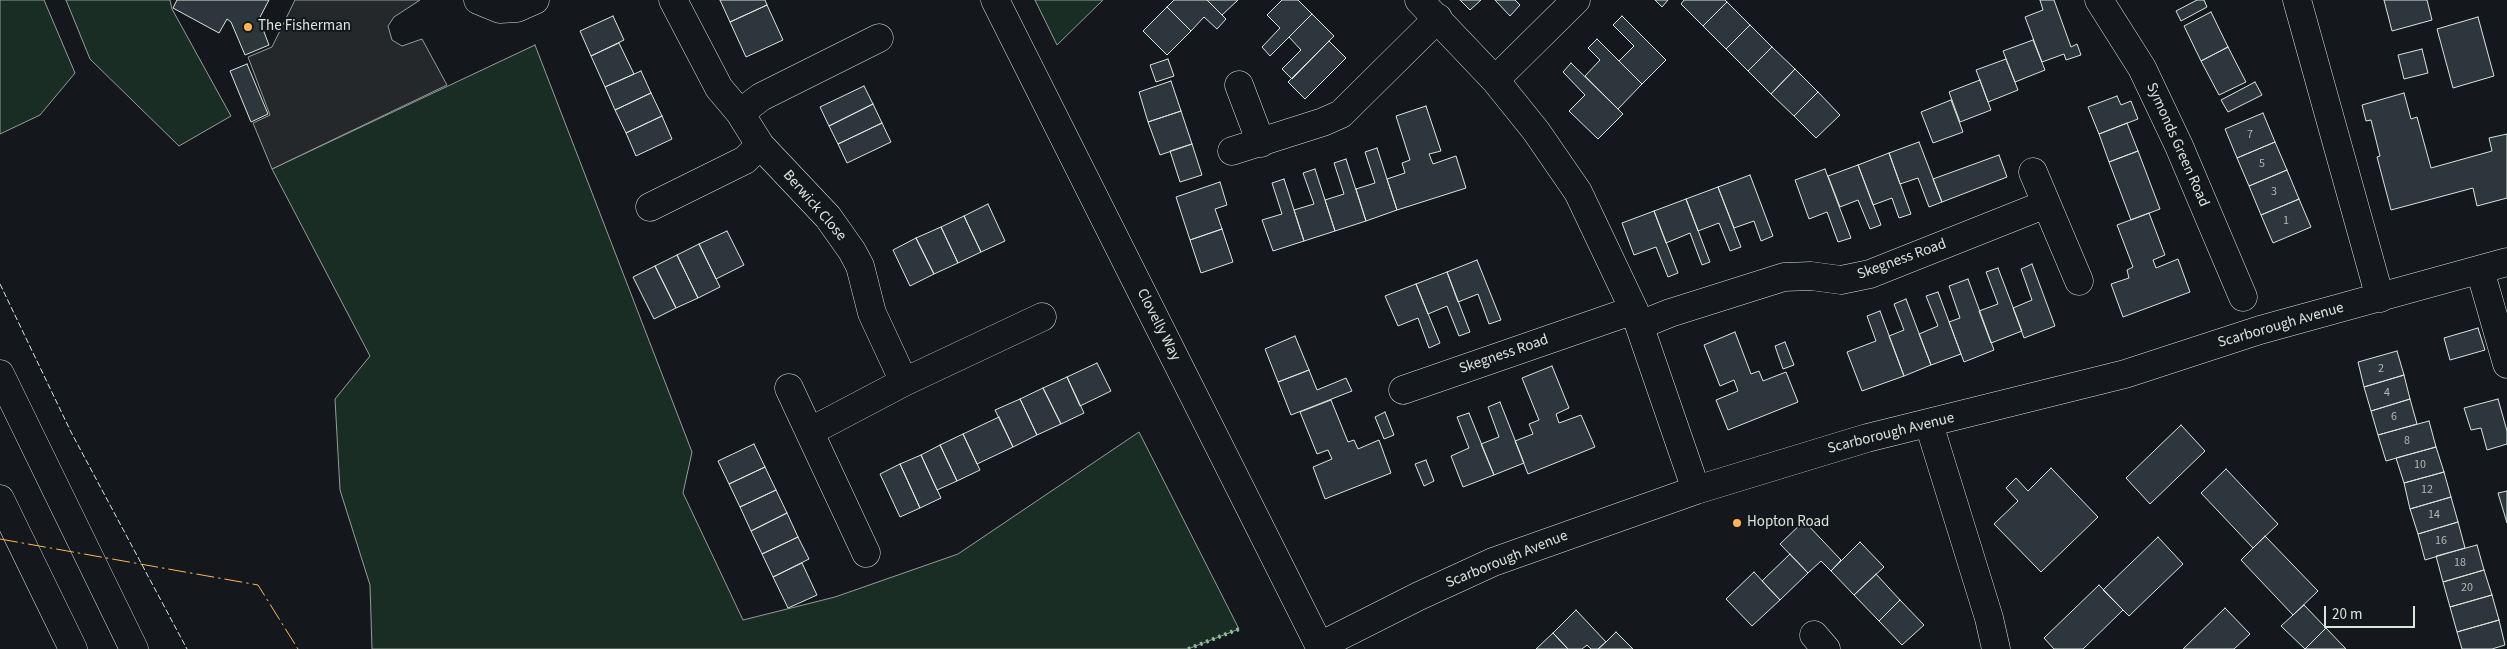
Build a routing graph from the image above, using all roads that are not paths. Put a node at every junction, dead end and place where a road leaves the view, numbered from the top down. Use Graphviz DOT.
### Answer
graph roads {
  1 [pos="478,0"];
  2 [pos="535,0"];
  3 [pos="673,0"];
  4 [pos="994,0"];
  5 [pos="1576,0"];
  6 [pos="2099,0"];
  7 [pos="2297,0"];
  8 [pos="1428,9"];
  9 [pos="879,38"];
  10 [pos="1495,80"];
  11 [pos="1239,85"];
  12 [pos="740,113"];
  13 [pos="1261,143"];
  14 [pos="760,145"];
  15 [pos="1232,152"];
  16 [pos="2033,172"];
  17 [pos="2046,204"];
  18 [pos="650,207"];
  19 [pos="2507,262"];
  20 [pos="2480,270"];
  21 [pos="2079,281"];
  22 [pos="2244,297"];
  23 [pos="2380,298"];
  24 [pos="1042,317"];
  25 [pos="1637,318"];
  26 [pos="2507,364"];
  27 [pos="0,374"];
  28 [pos="904,382"];
  29 [pos="789,388"];
  30 [pos="1403,390"];
  31 [pos="1929,424"];
  32 [pos="811,431"];
  33 [pos="1696,490"];
  34 [pos="0,499"];
  35 [pos="866,553"];
  36 [pos="1321,648"];
  37 [pos="73,649"];
  38 [pos="134,649"];
  39 [pos="1996,649"];
  1 -- 2 [label="main road"];
  3 -- 12 [label="main road, Berwick Close"];
  4 -- 36 [label="main road, Clovelly Way"];
  5 -- 10 [label="main road"];
  6 -- 22 [label="main road, Symonds Green Road"];
  7 -- 23 [label="main road"];
  8 -- 10 [label="main road"];
  8 -- 13 [label="main road"];
  9 -- 12 [label="main road"];
  10 -- 25 [label="main road"];
  11 -- 13 [label="main road"];
  12 -- 14 [label="main road, Berwick Close"];
  13 -- 15 [label="main road"];
  14 -- 18 [label="main road"];
  14 -- 28 [label="main road, Berwick Close"];
  16 -- 17 [label="main road"];
  17 -- 21 [label="main road"];
  17 -- 25 [label="main road, Skegness Road"];
  19 -- 20 [label="main road, Scarborough Avenue"];
  20 -- 23 [label="main road, Scarborough Avenue"];
  20 -- 26 [label="main road"];
  23 -- 31 [label="main road, Scarborough Avenue"];
  24 -- 28 [label="main road"];
  25 -- 30 [label="main road, Skegness Road"];
  25 -- 33 [label="main road"];
  27 -- 38 [label="main road"];
  28 -- 32 [label="main road"];
  29 -- 32 [label="main road"];
  31 -- 33 [label="main road, Scarborough Avenue"];
  31 -- 39 [label="main road"];
  32 -- 35 [label="main road"];
  33 -- 36 [label="main road, Scarborough Avenue"];
  34 -- 37 [label="main road"];
}
